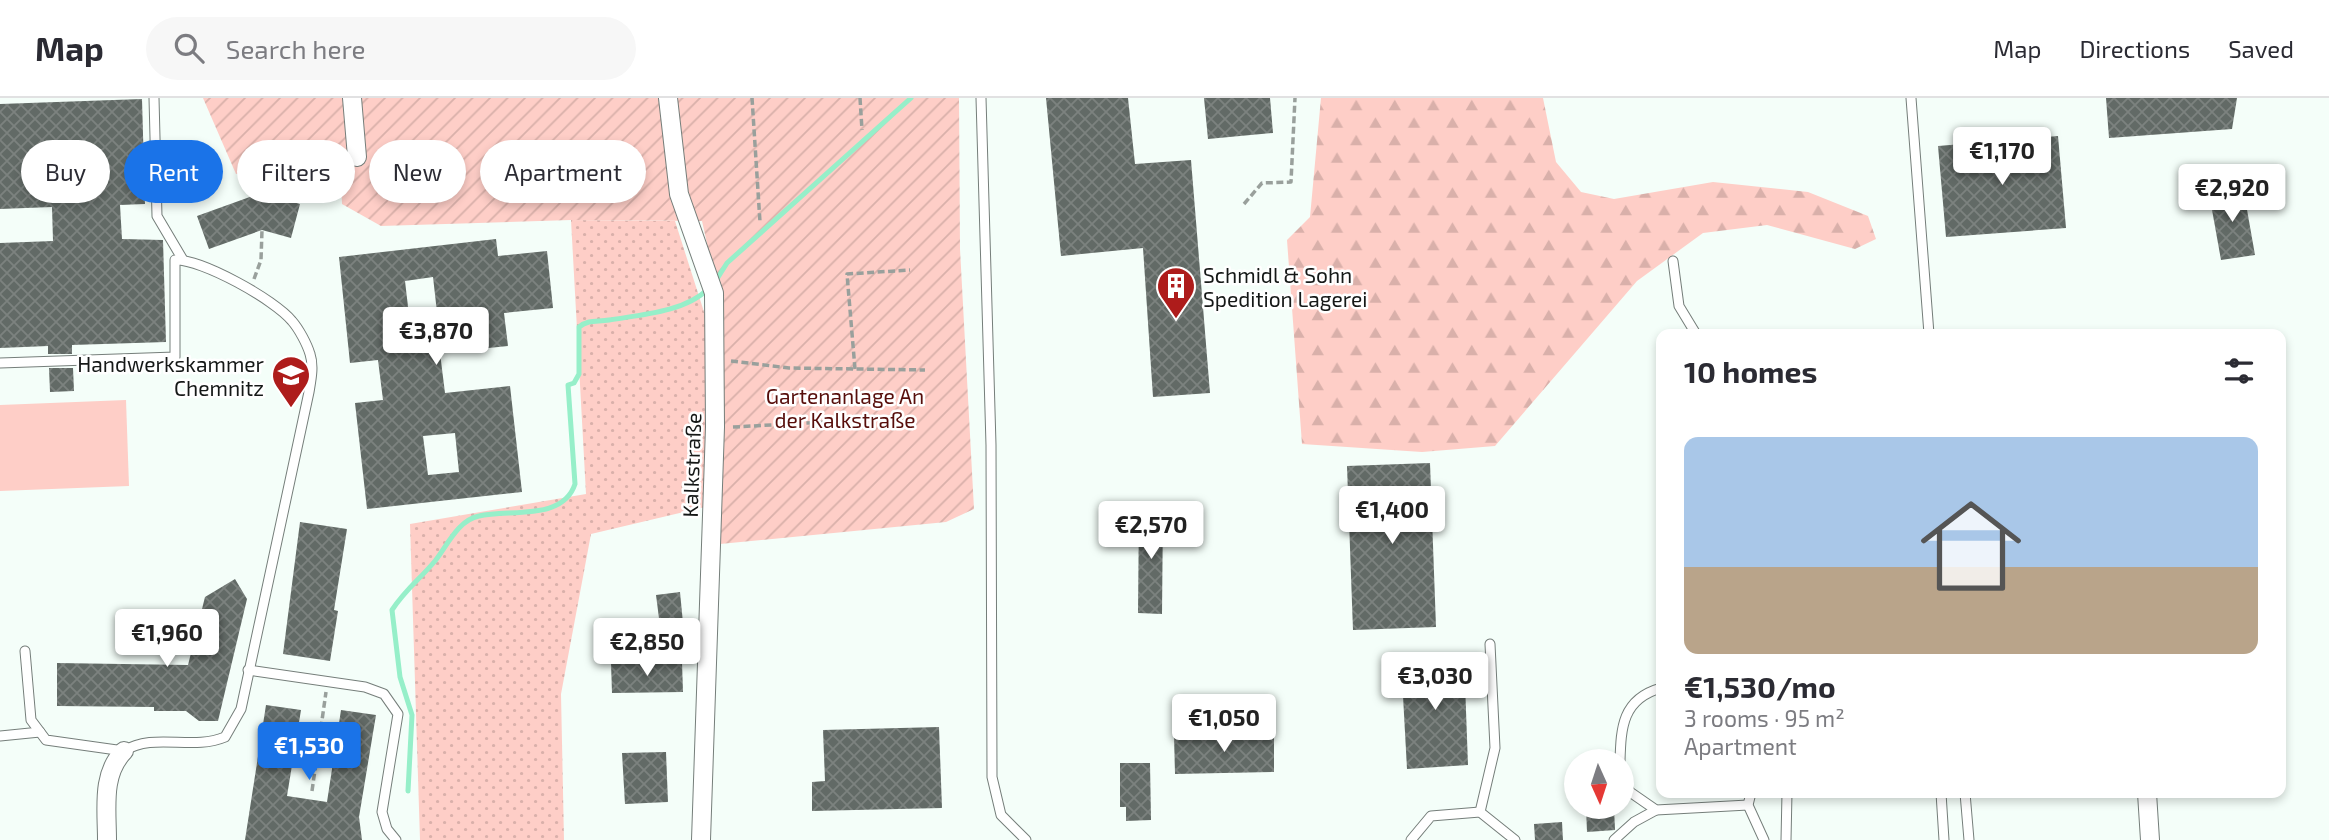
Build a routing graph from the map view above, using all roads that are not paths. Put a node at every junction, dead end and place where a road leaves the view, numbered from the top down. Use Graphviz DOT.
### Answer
graph roads {
  1 [pos="154,98"];
  2 [pos="352,98"];
  3 [pos="667,98"];
  4 [pos="981,98"];
  5 [pos="1911,98"];
  6 [pos="356,157"];
  7 [pos="183,260"];
  8 [pos="1673,261"];
  9 [pos="1693,329"];
  10 [pos="1929,329"];
  11 [pos="0,363"];
  12 [pos="1490,644"];
  13 [pos="25,650"];
  14 [pos="248,670"];
  15 [pos="1656,691"];
  16 [pos="40,732"];
  17 [pos="0,736"];
  18 [pos="1620,749"];
  19 [pos="124,751"];
  20 [pos="1634,795"];
  21 [pos="1750,798"];
  22 [pos="1787,798"];
  23 [pos="1941,798"];
  24 [pos="1965,798"];
  25 [pos="2147,798"];
  26 [pos="1748,805"];
  27 [pos="1656,810"];
  28 [pos="1480,812"];
  29 [pos="107,840"];
  30 [pos="396,840"];
  31 [pos="701,840"];
  32 [pos="1026,840"];
  33 [pos="1411,840"];
  34 [pos="1514,840"];
  35 [pos="1614,840"];
  36 [pos="1764,840"];
  37 [pos="1786,840"];
  38 [pos="1944,840"];
  39 [pos="1969,840"];
  40 [pos="2150,840"];
  1 -- 7 [label="lane"];
  2 -- 6 [label="street"];
  3 -- 31 [label="street, Kalkstraße"];
  4 -- 32 [label="lane"];
  5 -- 10 [label="lane"];
  7 -- 11 [label="lane"];
  7 -- 14 [label="lane"];
  8 -- 9 [label="lane"];
  12 -- 28 [label="lane"];
  13 -- 16 [label="lane"];
  14 -- 19 [label="lane"];
  14 -- 30 [label="lane"];
  15 -- 18 [label="lane"];
  16 -- 17 [label="lane"];
  16 -- 19 [label="lane"];
  19 -- 29 [label="street"];
  20 -- 27 [label="lane"];
  21 -- 26 [label="lane"];
  22 -- 37 [label="lane"];
  23 -- 38 [label="lane"];
  24 -- 39 [label="lane"];
  25 -- 40 [label="street"];
  26 -- 27 [label="lane"];
  26 -- 36 [label="lane"];
  27 -- 35 [label="lane"];
  28 -- 33 [label="lane"];
  28 -- 34 [label="lane"];
}
